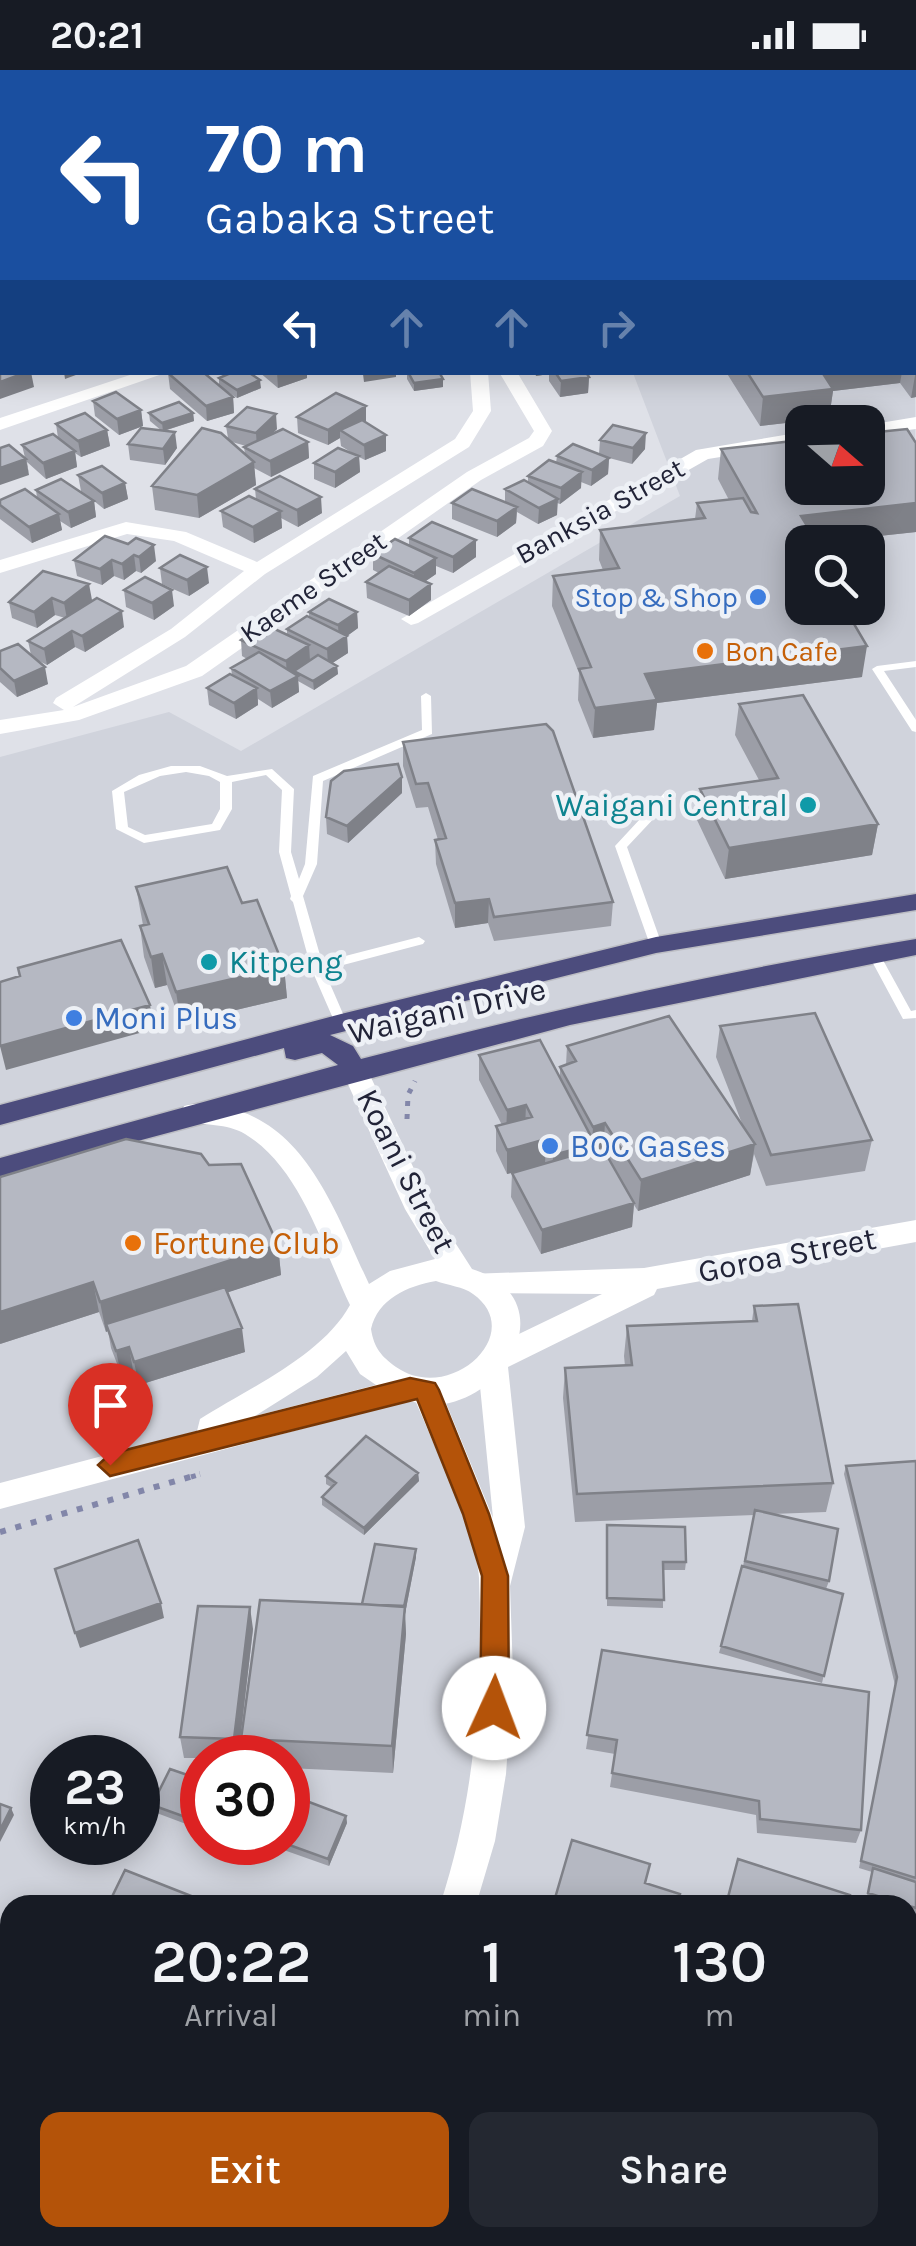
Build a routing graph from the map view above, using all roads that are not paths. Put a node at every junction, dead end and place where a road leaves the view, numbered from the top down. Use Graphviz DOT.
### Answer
graph roads {
  1 [pos="150,375"];
  2 [pos="479,375"];
  3 [pos="510,375"];
  4 [pos="916,423"];
  5 [pos="0,424"];
  6 [pos="885,428"];
  7 [pos="785,441"];
  8 [pos="0,568"];
  9 [pos="258,570"];
  10 [pos="411,619"];
  11 [pos="916,664"];
  12 [pos="426,696"];
  13 [pos="9,726"];
  14 [pos="916,730"];
  15 [pos="226,780"];
  16 [pos="670,794"];
  17 [pos="295,900"];
  18 [pos="916,902"];
  19 [pos="419,941"];
  20 [pos="656,945"];
  21 [pos="916,947"];
  22 [pos="874,954"];
  23 [pos="316,968"];
  24 [pos="916,1014"];
  25 [pos="341,1023"];
  26 [pos="354,1069"];
  27 [pos="55,1100"];
  28 [pos="194,1114"];
  29 [pos="0,1115"];
  30 [pos="0,1168"];
  31 [pos="916,1232"];
  32 [pos="469,1277"];
  33 [pos="658,1280"];
  34 [pos="361,1314"];
  35 [pos="496,1362"];
  36 [pos="418,1389"];
  37 [pos="184,1444"];
  38 [pos="0,1496"];
  39 [pos="495,1576"];
  40 [pos="461,1895"];
  1 -- 5 [label="street"];
  2 -- 9 [label="street"];
  3 -- 13 [label="street, Kaeme Street"];
  4 -- 6 [label="street"];
  7 -- 10 [label="street, Banksia Street"];
  8 -- 9 [label="street"];
  9 -- 13 [label="street"];
  11 -- 14 [label="lane"];
  12 -- 17 [label="lane"];
  15 -- 15 [label="lane"];
  15 -- 17 [label="lane"];
  16 -- 20 [label="lane"];
  17 -- 23 [label="lane"];
  18 -- 20 [label="highway, Waigani Drive"];
  19 -- 23 [label="lane"];
  20 -- 25 [label="highway, Waigani Drive"];
  21 -- 22 [label="highway, Waigani Drive"];
  22 -- 24 [label="lane"];
  22 -- 26 [label="highway, Waigani Drive"];
  23 -- 25 [label="lane"];
  25 -- 27 [label="highway, Waigani Drive"];
  26 -- 27 [label="highway"];
  26 -- 28 [label="highway, Waigani Drive"];
  26 -- 32 [label="street, Koani Street"];
  27 -- 29 [label="highway, Waigani Drive"];
  28 -- 30 [label="highway, Waigani Drive"];
  28 -- 34 [label="street"];
  31 -- 33 [label="street, Goroa Street"];
  32 -- 33 [label="street, Goroa Street"];
  32 -- 34 [label="street"];
  32 -- 35 [label="street"];
  33 -- 35 [label="street, Goroa Street"];
  34 -- 36 [label="street"];
  34 -- 37 [label="street"];
  35 -- 36 [label="street"];
  35 -- 39 [label="street"];
  36 -- 37 [label="street"];
  36 -- 39 [label="street"];
  37 -- 38 [label="street"];
  39 -- 40 [label="street"];
}
